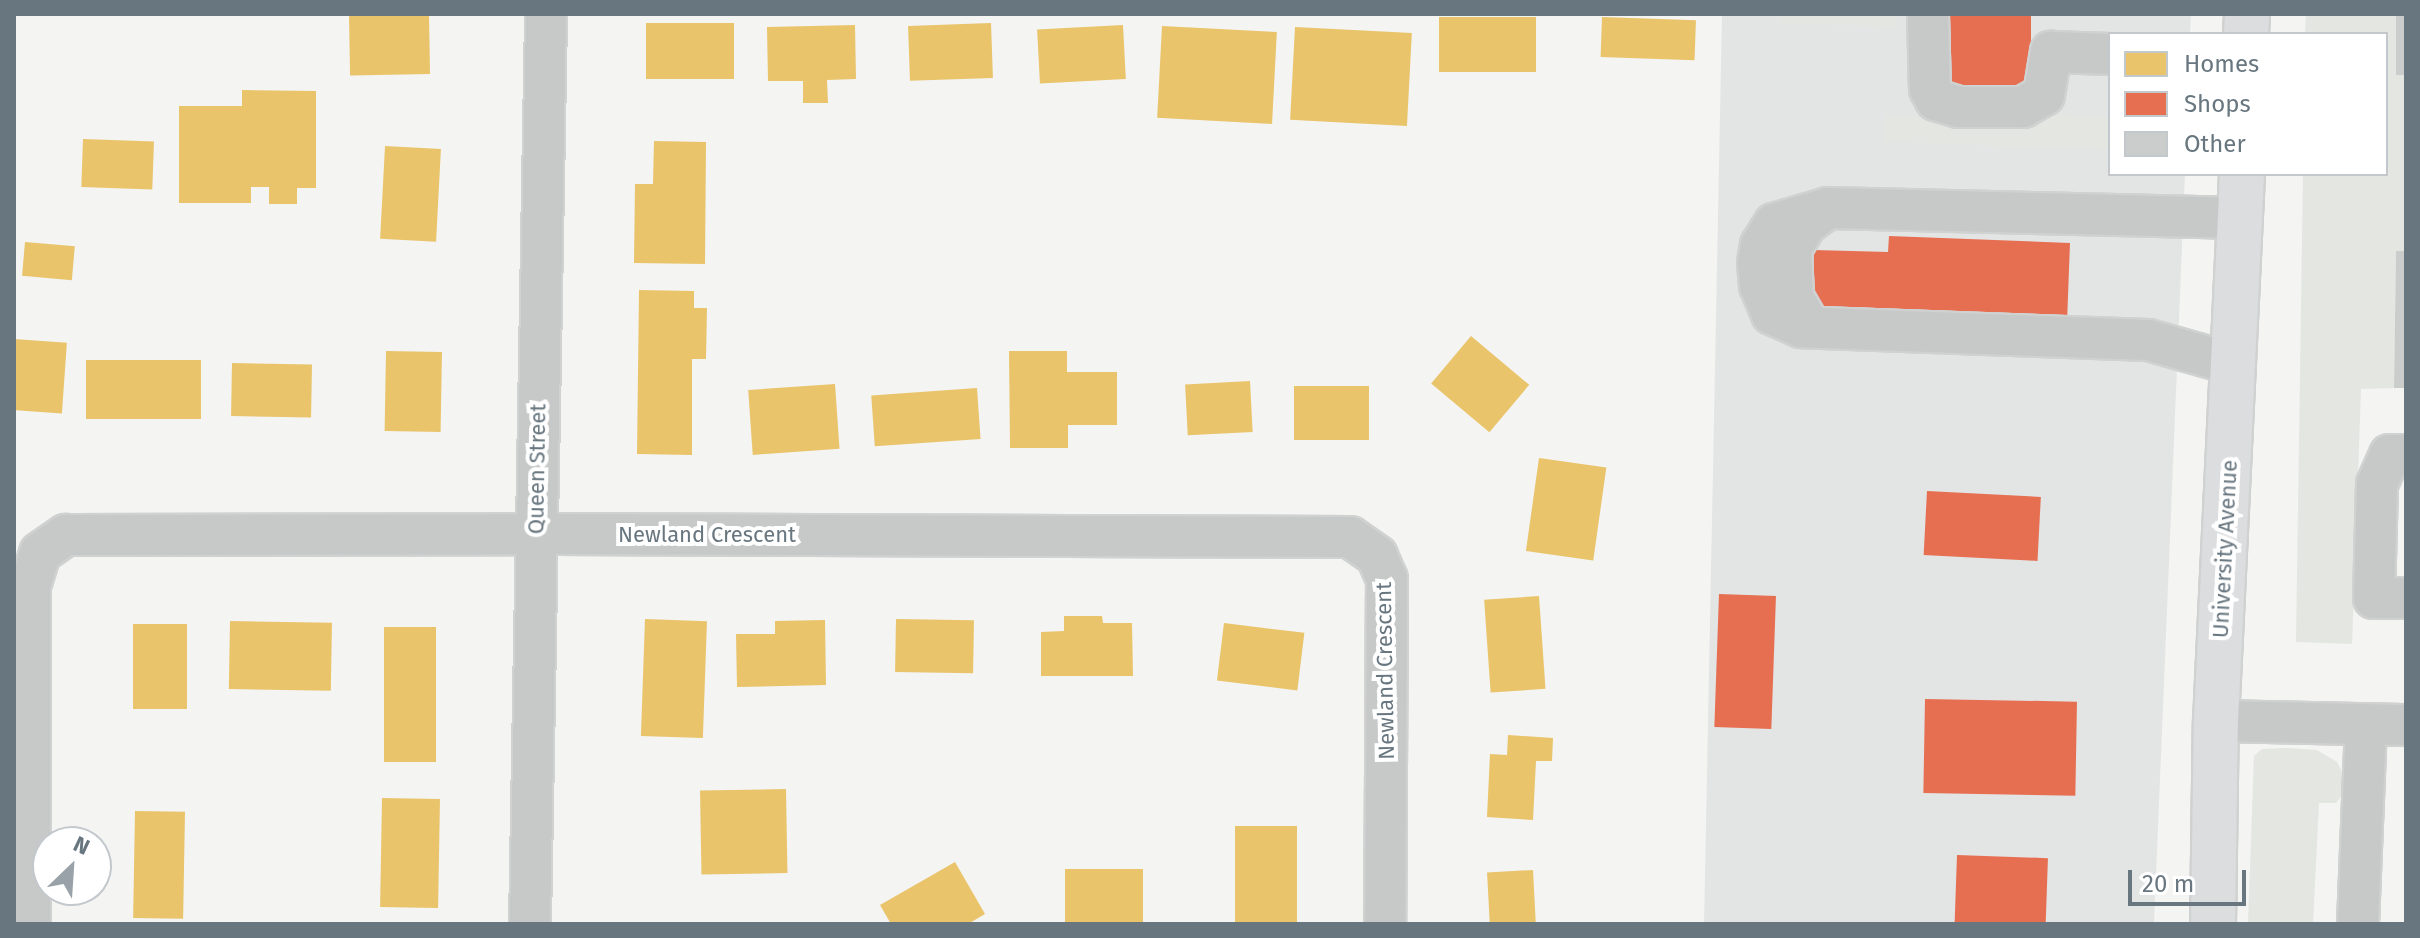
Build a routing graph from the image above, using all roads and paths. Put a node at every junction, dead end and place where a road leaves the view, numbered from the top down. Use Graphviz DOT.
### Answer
graph roads {
  1 [pos="546,14"];
  2 [pos="1928,14"];
  3 [pos="2108,54"];
  4 [pos="2242,176"];
  5 [pos="2240,218"];
  6 [pos="2233,364"];
  7 [pos="2406,455"];
  8 [pos="536,534"];
  9 [pos="2406,598"];
  10 [pos="2216,721"];
  11 [pos="2366,724"];
  12 [pos="2406,725"];
  13 [pos="30,924"];
  14 [pos="530,924"];
  15 [pos="1385,924"];
  16 [pos="2213,924"];
  17 [pos="2358,924"];
  1 -- 8 [label="street, Queen Street"];
  2 -- 3 [label="street"];
  4 -- 5 [label="main road, University Avenue"];
  5 -- 6 [label="main road, University Avenue"];
  5 -- 6 [label="street"];
  6 -- 10 [label="main road, University Avenue"];
  7 -- 9 [label="street"];
  8 -- 13 [label="street, Newland Crescent"];
  8 -- 14 [label="street, Queen Street"];
  8 -- 15 [label="street, Newland Crescent"];
  10 -- 11 [label="street"];
  10 -- 16 [label="main road, University Avenue"];
  11 -- 12 [label="street"];
  11 -- 17 [label="street"];
}
